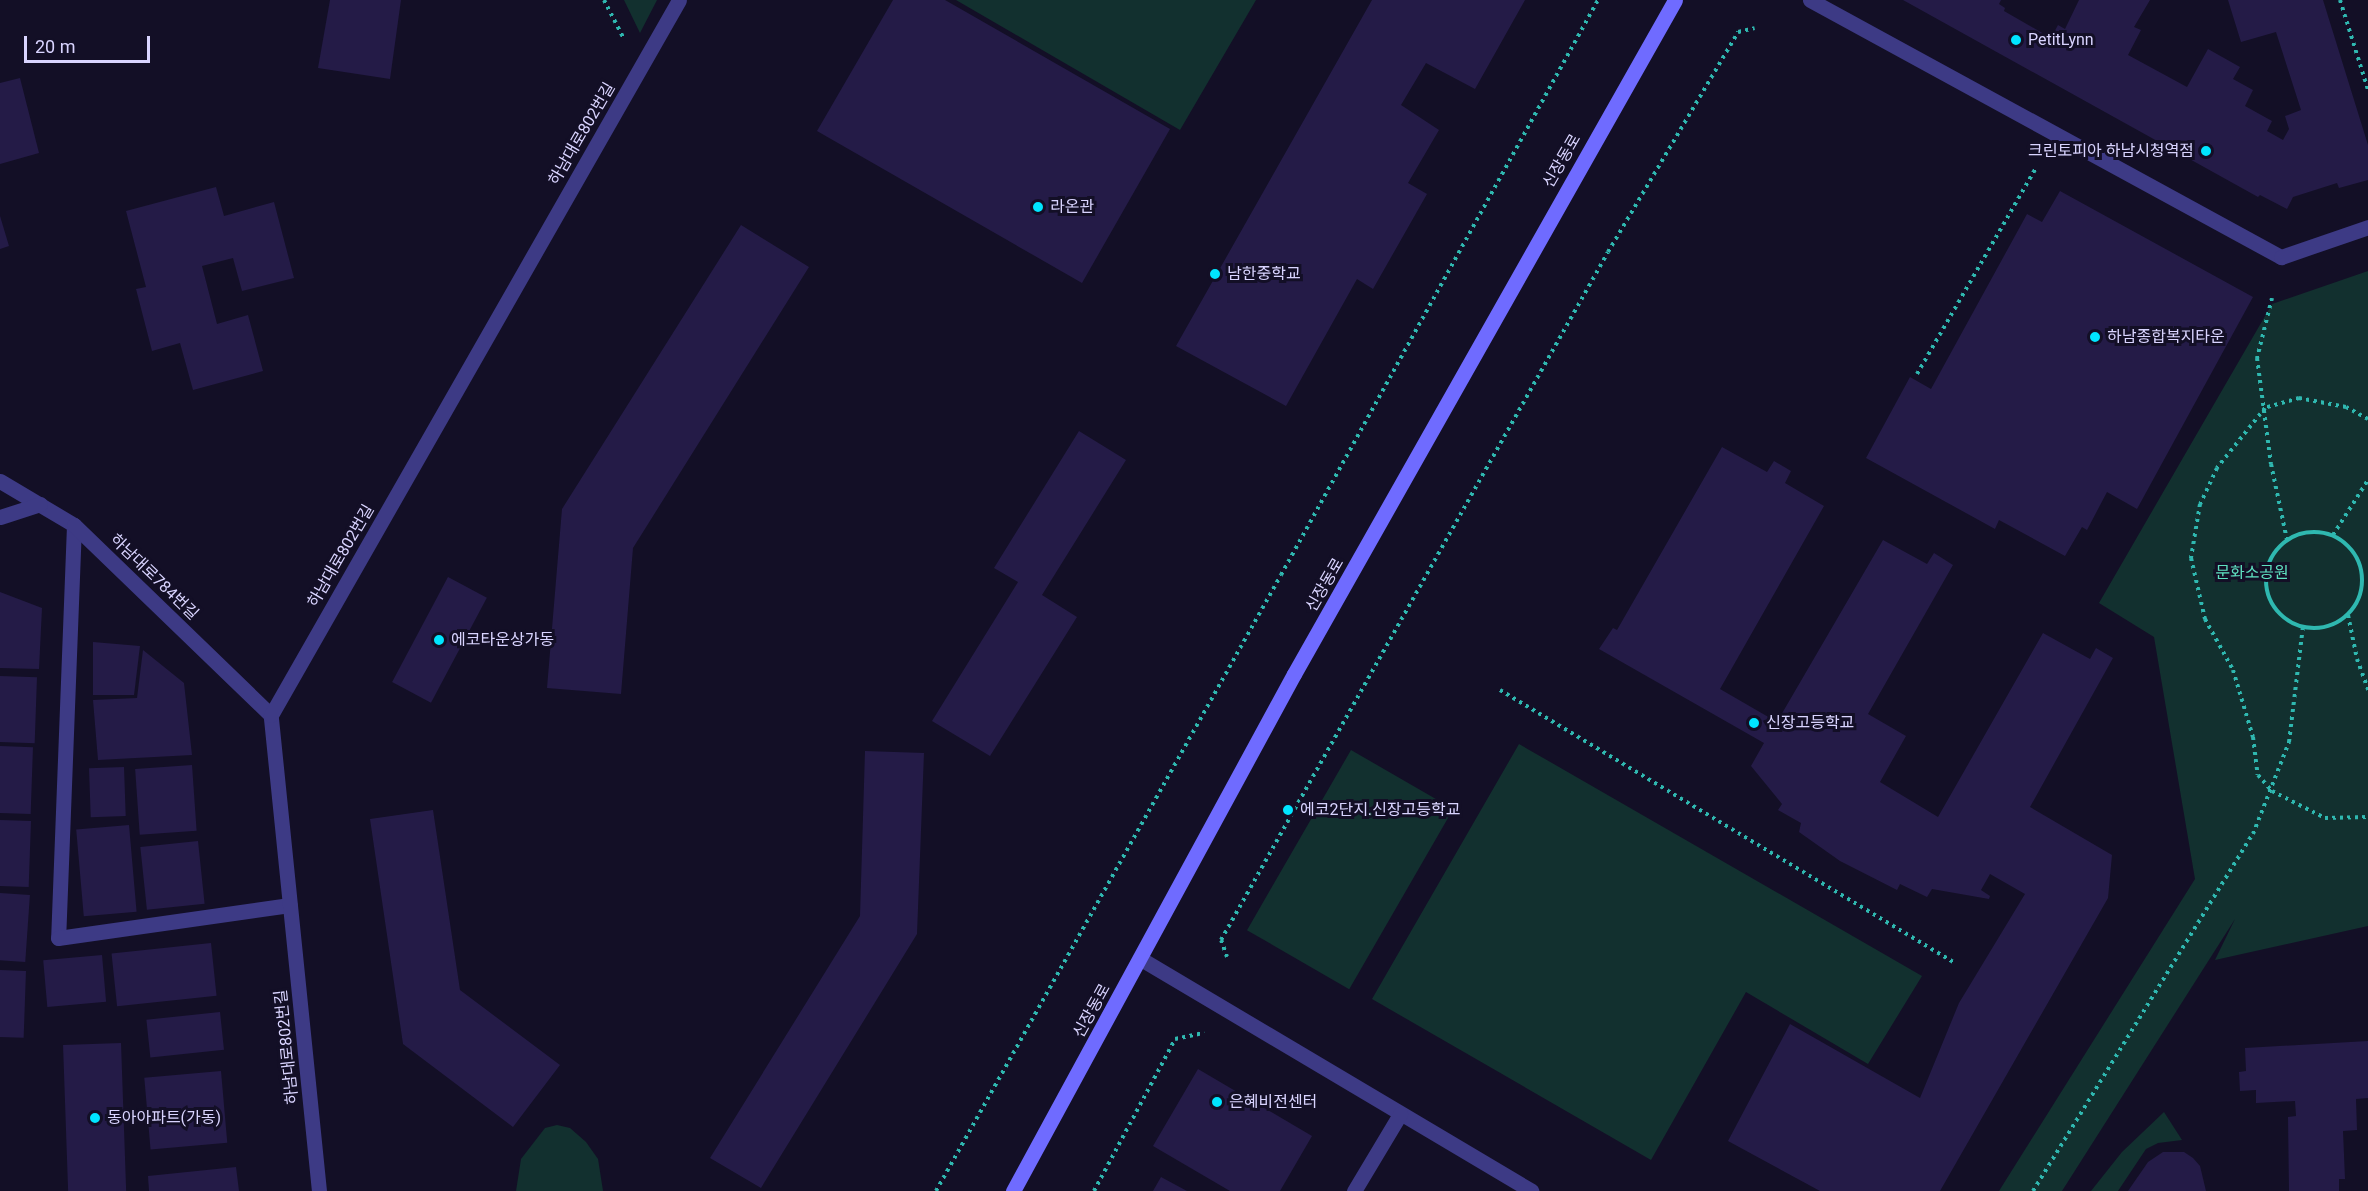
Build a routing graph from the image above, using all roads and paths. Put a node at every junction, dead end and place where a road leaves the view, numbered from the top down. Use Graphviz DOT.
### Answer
graph roads {
  1 [pos="678,0"];
  2 [pos="1598,0"];
  3 [pos="1675,0"];
  4 [pos="1810,0"];
  5 [pos="2340,0"];
  6 [pos="1755,28"];
  7 [pos="2368,90"];
  8 [pos="2036,168"];
  9 [pos="2368,227"];
  10 [pos="2272,298"];
  11 [pos="1917,374"];
  12 [pos="2265,408"];
  13 [pos="2368,419"];
  14 [pos="2368,480"];
  15 [pos="0,481"];
  16 [pos="40,504"];
  17 [pos="0,517"];
  18 [pos="74,525"];
  19 [pos="2333,536"];
  20 [pos="2287,540"];
  21 [pos="2348,615"];
  22 [pos="2303,627"];
  23 [pos="1500,690"];
  24 [pos="2368,690"];
  25 [pos="271,715"];
  26 [pos="2272,792"];
  27 [pos="2368,818"];
  28 [pos="290,905"];
  29 [pos="1227,957"];
  30 [pos="1141,959"];
  31 [pos="1955,963"];
  32 [pos="1185,1035"];
  33 [pos="1400,1114"];
  34 [pos="319,1191"];
  35 [pos="936,1191"];
  36 [pos="1013,1191"];
  37 [pos="1094,1191"];
  38 [pos="1354,1191"];
  39 [pos="1531,1191"];
  40 [pos="2033,1191"];
  1 -- 25 [label="street, 하남대로802번길"];
  2 -- 35 [label="path"];
  3 -- 30 [label="main road, 신장동로"];
  4 -- 9 [label="street"];
  5 -- 7 [label="path"];
  6 -- 29 [label="path"];
  8 -- 11 [label="path"];
  10 -- 12 [label="path"];
  12 -- 13 [label="path"];
  12 -- 20 [label="path"];
  12 -- 26 [label="path"];
  14 -- 19 [label="path"];
  15 -- 16 [label="street, 하남대로784번길"];
  16 -- 17 [label="street"];
  16 -- 18 [label="street, 하남대로784번길"];
  18 -- 25 [label="street, 하남대로784번길"];
  18 -- 28 [label="street"];
  19 -- 20 [label="path"];
  19 -- 21 [label="path"];
  20 -- 22 [label="path"];
  21 -- 22 [label="path"];
  21 -- 24 [label="path"];
  22 -- 26 [label="path"];
  23 -- 31 [label="path"];
  25 -- 28 [label="street, 하남대로802번길"];
  26 -- 27 [label="path"];
  26 -- 40 [label="path"];
  28 -- 34 [label="street, 하남대로802번길"];
  30 -- 33 [label="street"];
  30 -- 36 [label="main road, 신장동로"];
  32 -- 37 [label="path"];
  33 -- 38 [label="street"];
  33 -- 39 [label="street"];
}
